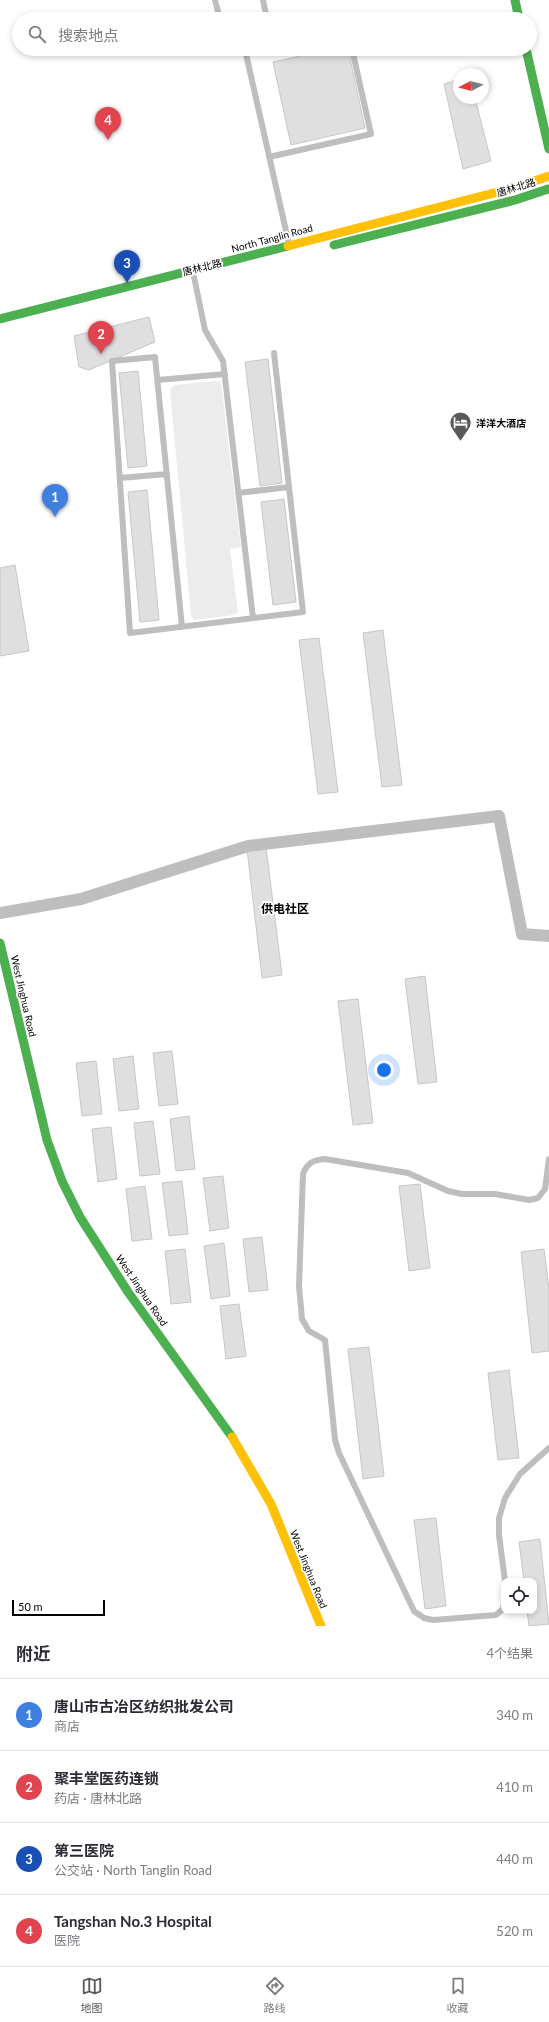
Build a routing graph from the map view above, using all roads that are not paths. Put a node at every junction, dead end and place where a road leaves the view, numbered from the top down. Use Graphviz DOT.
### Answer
graph roads {
  1 [pos="215,0"];
  2 [pos="263,0"];
  3 [pos="515,0"];
  4 [pos="218,12"];
  5 [pos="266,12"];
  6 [pos="518,12"];
  7 [pos="246,56"];
  8 [pos="354,56"];
  9 [pos="528,56"];
  10 [pos="549,149"];
  11 [pos="269,157"];
  12 [pos="549,176"];
  13 [pos="549,188"];
  14 [pos="289,244"];
  15 [pos="325,247"];
  16 [pos="195,277"];
  17 [pos="0,319"];
  18 [pos="274,353"];
  19 [pos="225,374"];
  20 [pos="158,380"];
  21 [pos="167,474"];
  22 [pos="120,478"];
  23 [pos="289,487"];
  24 [pos="238,493"];
  25 [pos="253,618"];
  26 [pos="182,627"];
  27 [pos="0,913"];
  28 [pos="549,936"];
  29 [pos="0,943"];
  30 [pos="549,1159"];
  31 [pos="549,1448"];
  32 [pos="505,1578"];
  33 [pos="501,1611"];
  34 [pos="321,1626"];
  1 -- 4 [label="lane"];
  2 -- 5 [label="lane"];
  3 -- 6 [label="main road"];
  7 -- 11 [label="lane"];
  8 -- 11 [label="lane"];
  9 -- 10 [label="main road"];
  11 -- 14 [label="lane"];
  12 -- 14 [label="main road, North Tanglin Road"];
  13 -- 15 [label="main road, 唐林北路"];
  14 -- 16 [label="main road, North Tanglin Road"];
  16 -- 17 [label="main road, North Tanglin Road"];
  16 -- 19 [label="lane"];
  18 -- 23 [label="lane"];
  19 -- 20 [label="lane"];
  19 -- 24 [label="lane"];
  20 -- 21 [label="lane"];
  20 -- 22 [label="lane"];
  21 -- 22 [label="lane"];
  21 -- 26 [label="lane"];
  22 -- 26 [label="lane"];
  23 -- 24 [label="lane"];
  23 -- 25 [label="lane"];
  24 -- 25 [label="lane"];
  25 -- 26 [label="lane"];
  27 -- 28 [label="street"];
  29 -- 34 [label="main road, West Jinghua Road"];
  30 -- 33 [label="lane"];
  31 -- 32 [label="lane"];
}
